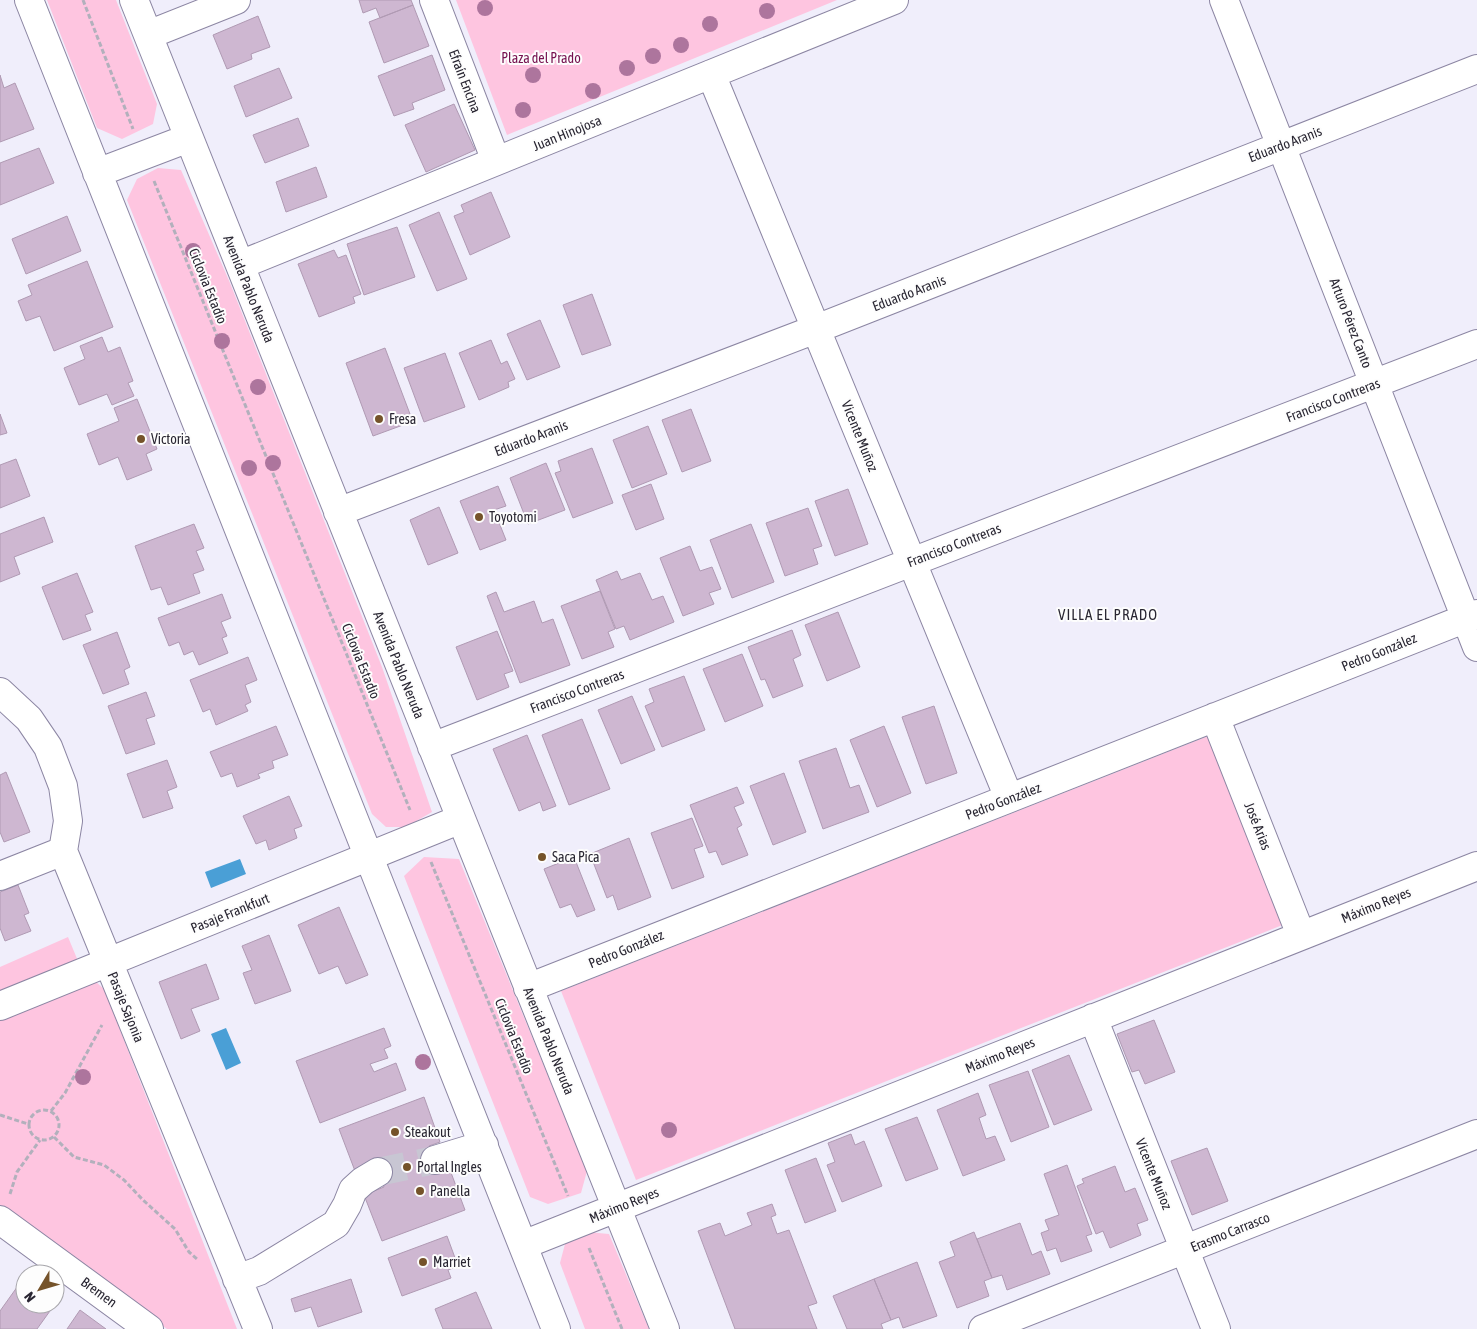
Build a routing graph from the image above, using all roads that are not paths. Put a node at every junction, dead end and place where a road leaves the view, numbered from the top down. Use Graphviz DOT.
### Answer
graph roads {
  1 [pos="134,0"];
  2 [pos="236,0"];
  3 [pos="434,0"];
  4 [pos="894,0"];
  5 [pos="1224,0"];
  6 [pos="28,2"];
  7 [pos="148,36"];
  8 [pos="1477,69"];
  9 [pos="711,74"];
  10 [pos="189,138"];
  11 [pos="1281,146"];
  12 [pos="496,161"];
  13 [pos="97,174"];
  14 [pos="240,265"];
  15 [pos="816,329"];
  16 [pos="1477,344"];
  17 [pos="1374,384"];
  18 [pos="338,512"];
  19 [pos="912,562"];
  20 [pos="1471,616"];
  21 [pos="1477,647"];
  22 [pos="0,692"];
  23 [pos="1215,717"];
  24 [pos="432,747"];
  25 [pos="1009,798"];
  26 [pos="461,819"];
  27 [pos="63,851"];
  28 [pos="369,857"];
  29 [pos="1477,866"];
  30 [pos="0,876"];
  31 [pos="1301,935"];
  32 [pos="108,962"];
  33 [pos="528,988"];
  34 [pos="0,1006"];
  35 [pos="1093,1018"];
  36 [pos="1477,1134"];
  37 [pos="484,1145"];
  38 [pos="435,1160"];
  39 [pos="378,1172"];
  40 [pos="616,1208"];
  41 [pos="0,1220"];
  42 [pos="523,1245"];
  43 [pos="1184,1250"];
  44 [pos="239,1281"];
  45 [pos="149,1329"];
  46 [pos="258,1329"];
  47 [pos="556,1329"];
  48 [pos="665,1329"];
  49 [pos="983,1329"];
  50 [pos="1216,1329"];
  1 -- 7 [label="street, Avenida Pablo Neruda"];
  2 -- 7 [label="street"];
  3 -- 12 [label="street, Efraín Encina"];
  4 -- 9 [label="street, Juan Hinojosa"];
  5 -- 11 [label="street, Arturo Pérez Canto"];
  6 -- 13 [label="street"];
  7 -- 10 [label="street, Avenida Pablo Neruda"];
  8 -- 11 [label="street, Eduardo Aranis"];
  9 -- 12 [label="street, Juan Hinojosa"];
  9 -- 15 [label="street, Vicente Muñoz"];
  10 -- 13 [label="street"];
  10 -- 14 [label="street, Avenida Pablo Neruda"];
  11 -- 15 [label="street, Eduardo Aranis"];
  11 -- 17 [label="street, Arturo Pérez Canto"];
  12 -- 14 [label="street, Juan Hinojosa"];
  13 -- 28 [label="street"];
  14 -- 18 [label="street, Avenida Pablo Neruda"];
  15 -- 18 [label="street, Eduardo Aranis"];
  15 -- 19 [label="street, Vicente Muñoz"];
  16 -- 17 [label="street, Francisco Contreras"];
  17 -- 19 [label="street, Francisco Contreras"];
  17 -- 20 [label="street, Arturo Pérez Canto"];
  18 -- 24 [label="street, Avenida Pablo Neruda"];
  19 -- 24 [label="street, Francisco Contreras"];
  19 -- 25 [label="street, Vicente Muñoz"];
  20 -- 21 [label="street, Arturo Pérez Canto"];
  20 -- 23 [label="street, Pedro González"];
  22 -- 27 [label="street"];
  23 -- 25 [label="street, Pedro González"];
  23 -- 31 [label="street, José Arias"];
  24 -- 26 [label="street, Avenida Pablo Neruda"];
  25 -- 33 [label="street, Pedro González"];
  26 -- 28 [label="street, Pasaje Frankfurt"];
  26 -- 33 [label="street, Avenida Pablo Neruda"];
  27 -- 30 [label="street"];
  27 -- 32 [label="street, Pasaje Sajonia"];
  28 -- 32 [label="street, Pasaje Frankfurt"];
  28 -- 37 [label="street"];
  29 -- 31 [label="street, Máximo Reyes"];
  31 -- 35 [label="street, Máximo Reyes"];
  32 -- 34 [label="street, Pasaje Frankfurt"];
  32 -- 44 [label="street, Pasaje Sajonia"];
  33 -- 40 [label="street, Avenida Pablo Neruda"];
  35 -- 40 [label="street, Máximo Reyes"];
  35 -- 43 [label="street, Vicente Muñoz"];
  36 -- 43 [label="street, Erasmo Carrasco"];
  37 -- 38 [label="street"];
  37 -- 42 [label="street"];
  39 -- 44 [label="street"];
  40 -- 42 [label="street, Máximo Reyes"];
  40 -- 48 [label="street, Avenida Pablo Neruda"];
  41 -- 45 [label="street, Bremen"];
  42 -- 47 [label="street"];
  43 -- 49 [label="street, Erasmo Carrasco"];
  43 -- 50 [label="street, Vicente Muñoz"];
  44 -- 46 [label="street, Pasaje Sajonia"];
}
